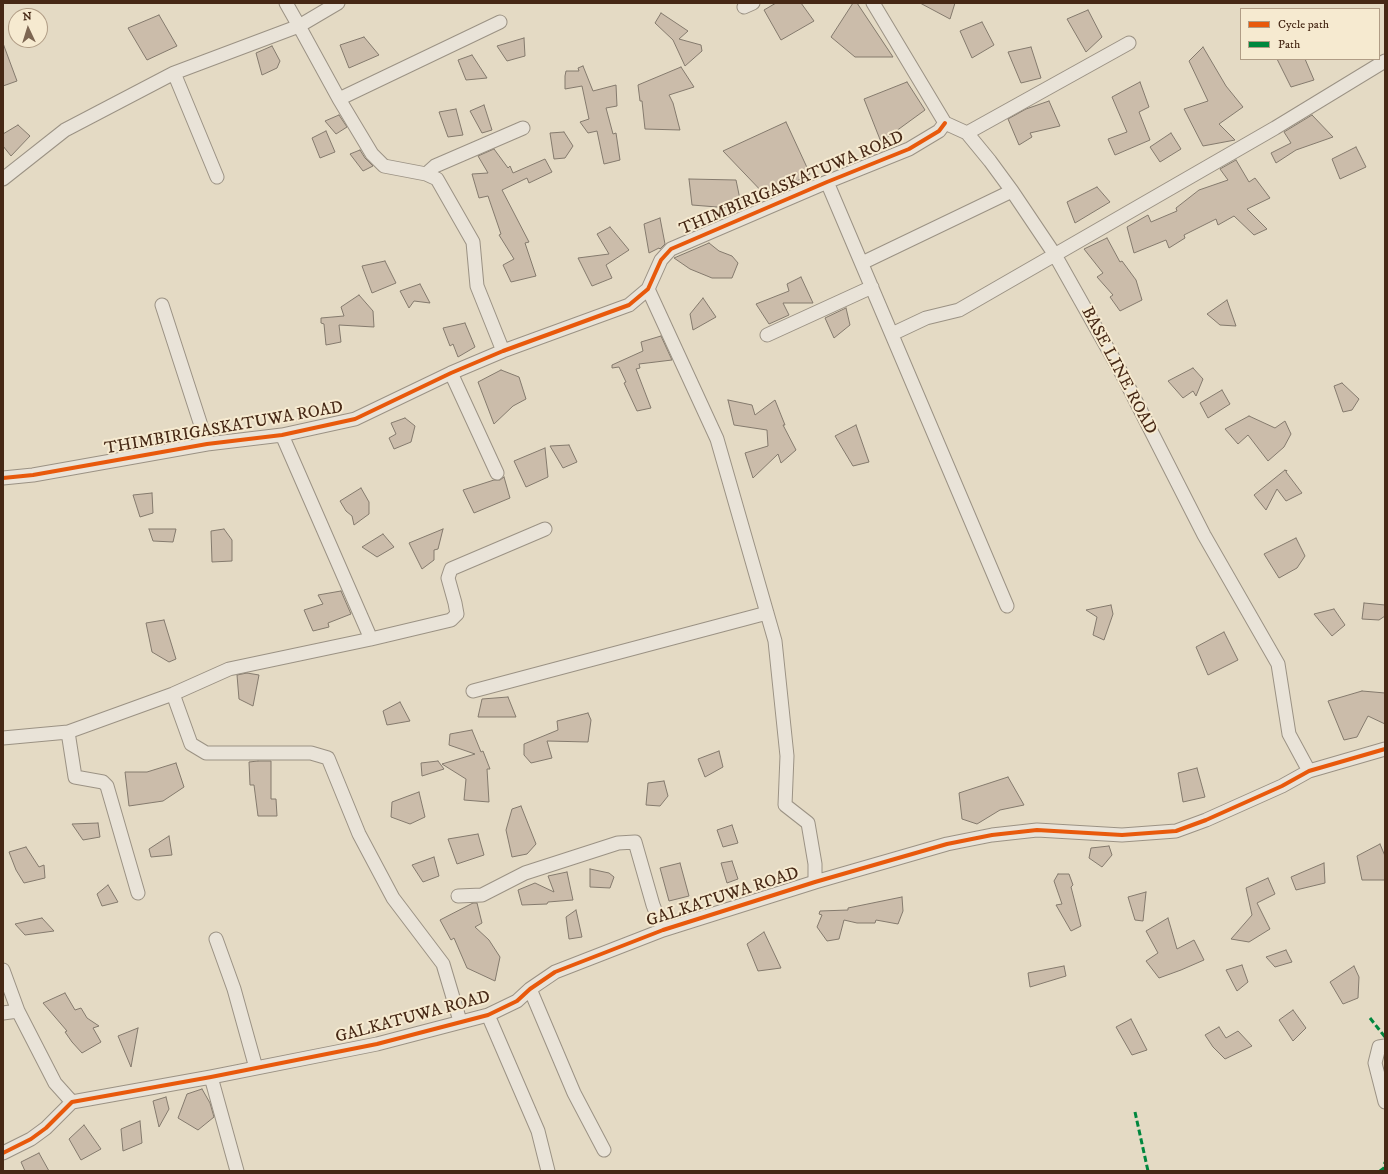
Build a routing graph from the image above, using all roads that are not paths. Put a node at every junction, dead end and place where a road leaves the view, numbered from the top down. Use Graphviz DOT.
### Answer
graph roads {
  1 [pos="286,3"];
  2 [pos="338,3"];
  3 [pos="873,3"];
  4 [pos="500,22"];
  5 [pos="299,26"];
  6 [pos="1129,43"];
  7 [pos="1385,61"];
  8 [pos="174,73"];
  9 [pos="339,99"];
  10 [pos="945,123"];
  11 [pos="523,128"];
  12 [pos="967,133"];
  13 [pos="426,174"];
  14 [pos="217,177"];
  15 [pos="3,179"];
  16 [pos="828,182"];
  17 [pos="1012,191"];
  18 [pos="1055,255"];
  19 [pos="862,263"];
  20 [pos="872,287"];
  21 [pos="648,289"];
  22 [pos="162,305"];
  23 [pos="892,334"];
  24 [pos="767,335"];
  25 [pos="503,351"];
  26 [pos="451,373"];
  27 [pos="282,435"];
  28 [pos="207,444"];
  29 [pos="497,473"];
  30 [pos="3,478"];
  31 [pos="545,529"];
  32 [pos="1007,606"];
  33 [pos="767,613"];
  34 [pos="371,639"];
  35 [pos="473,691"];
  36 [pos="173,694"];
  37 [pos="68,732"];
  38 [pos="3,738"];
  39 [pos="1385,749"];
  40 [pos="1309,771"];
  41 [pos="815,882"];
  42 [pos="138,893"];
  43 [pos="458,896"];
  44 [pos="663,930"];
  45 [pos="216,938"];
  46 [pos="3,970"];
  47 [pos="530,989"];
  48 [pos="18,1011"];
  49 [pos="3,1013"];
  50 [pos="488,1015"];
  51 [pos="460,1021"];
  52 [pos="1385,1046"];
  53 [pos="256,1068"];
  54 [pos="211,1077"];
  55 [pos="72,1102"];
  56 [pos="1385,1102"];
  57 [pos="604,1150"];
  58 [pos="3,1153"];
  59 [pos="237,1171"];
  60 [pos="548,1171"];
  1 -- 5 [label="street"];
  2 -- 5 [label="street"];
  3 -- 10 [label="street"];
  4 -- 9 [label="street"];
  5 -- 8 [label="street"];
  5 -- 9 [label="street"];
  6 -- 12 [label="street"];
  7 -- 18 [label="street"];
  8 -- 14 [label="street"];
  8 -- 15 [label="street"];
  9 -- 13 [label="street"];
  10 -- 12 [label="street, BASE LINE ROAD"];
  10 -- 16 [label="street, THIMBIRIGASKATUWA ROAD"];
  11 -- 13 [label="street"];
  12 -- 17 [label="street, BASE LINE ROAD"];
  13 -- 25 [label="street"];
  16 -- 19 [label="street"];
  16 -- 21 [label="street, THIMBIRIGASKATUWA ROAD"];
  17 -- 18 [label="street, BASE LINE ROAD"];
  17 -- 19 [label="street"];
  18 -- 23 [label="street"];
  18 -- 40 [label="street, BASE LINE ROAD"];
  19 -- 20 [label="street"];
  20 -- 23 [label="street"];
  20 -- 24 [label="street"];
  21 -- 25 [label="street, THIMBIRIGASKATUWA ROAD"];
  21 -- 33 [label="street"];
  22 -- 28 [label="street"];
  23 -- 32 [label="street"];
  25 -- 26 [label="street, THIMBIRIGASKATUWA ROAD"];
  26 -- 27 [label="street, THIMBIRIGASKATUWA ROAD"];
  26 -- 29 [label="street"];
  27 -- 28 [label="street, THIMBIRIGASKATUWA ROAD"];
  27 -- 34 [label="street"];
  28 -- 30 [label="street, THIMBIRIGASKATUWA ROAD"];
  31 -- 34 [label="street"];
  33 -- 35 [label="street"];
  33 -- 41 [label="street"];
  34 -- 36 [label="street"];
  36 -- 37 [label="street"];
  36 -- 51 [label="street"];
  37 -- 38 [label="street"];
  37 -- 42 [label="street"];
  39 -- 40 [label="street, GALKATUWA ROAD"];
  40 -- 41 [label="street, GALKATUWA ROAD"];
  41 -- 44 [label="street, GALKATUWA ROAD"];
  43 -- 44 [label="street"];
  44 -- 47 [label="street, GALKATUWA ROAD"];
  45 -- 53 [label="street"];
  46 -- 48 [label="street"];
  47 -- 50 [label="street, GALKATUWA ROAD"];
  47 -- 57 [label="street"];
  48 -- 49 [label="street"];
  48 -- 55 [label="street"];
  50 -- 51 [label="street, GALKATUWA ROAD"];
  50 -- 60 [label="street"];
  51 -- 53 [label="street, GALKATUWA ROAD"];
  52 -- 56 [label="street"];
  53 -- 54 [label="street, GALKATUWA ROAD"];
  54 -- 55 [label="street, GALKATUWA ROAD"];
  54 -- 59 [label="street"];
  55 -- 58 [label="street"];
}
